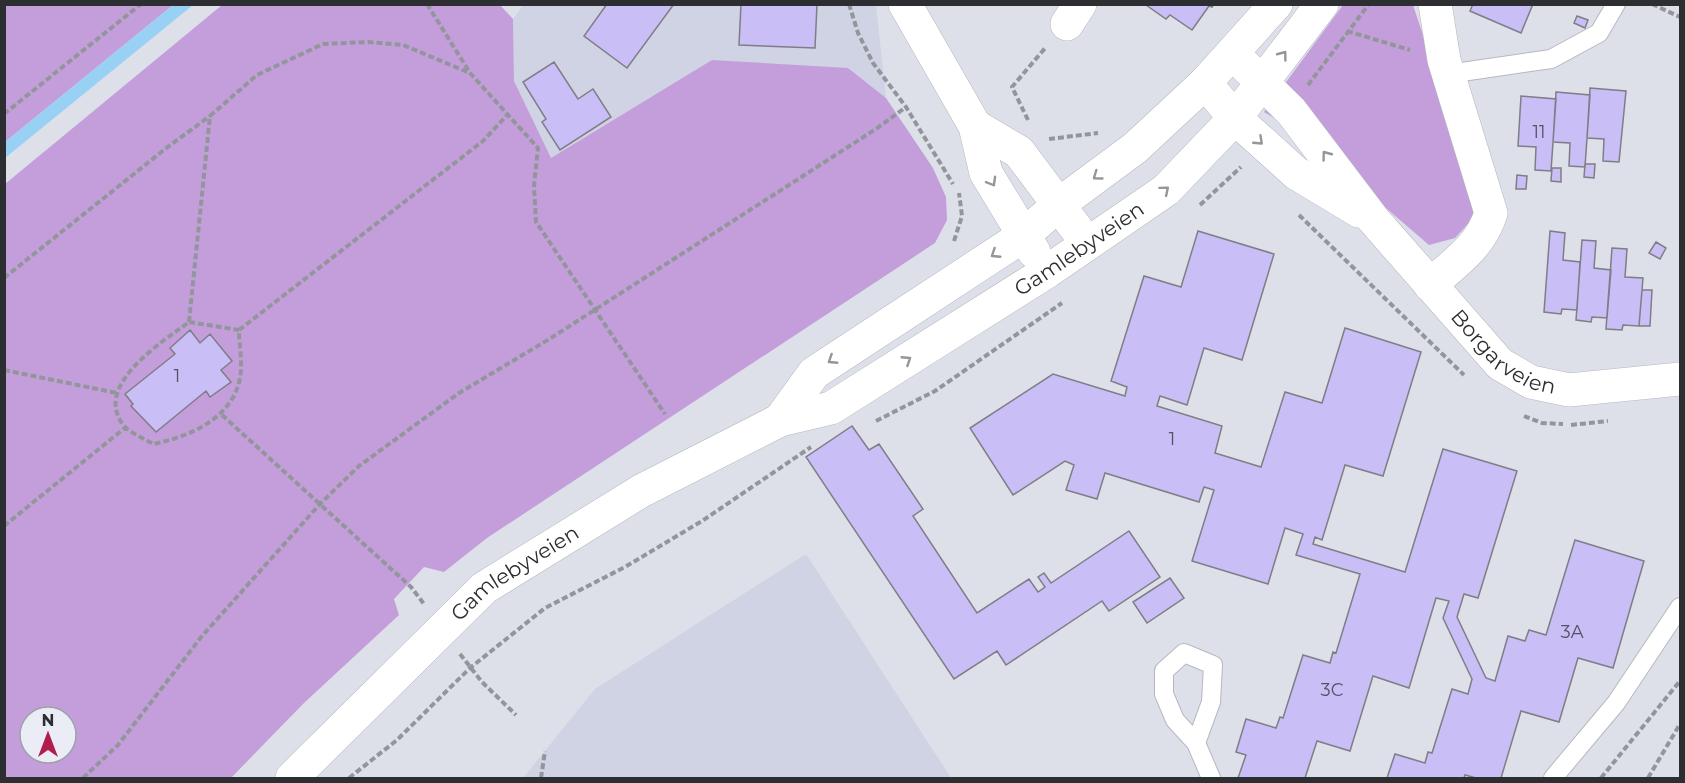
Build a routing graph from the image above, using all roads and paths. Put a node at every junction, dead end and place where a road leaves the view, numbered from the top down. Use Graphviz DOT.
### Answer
graph roads {
  1 [pos="141,4"];
  2 [pos="427,4"];
  3 [pos="849,4"];
  4 [pos="905,4"];
  5 [pos="1276,4"];
  6 [pos="1322,4"];
  7 [pos="1435,4"];
  8 [pos="1616,4"];
  9 [pos="1652,4"];
  10 [pos="1074,14"];
  11 [pos="1680,17"];
  12 [pos="1347,31"];
  13 [pos="1233,54"];
  14 [pos="1446,67"];
  15 [pos="470,73"];
  16 [pos="1205,83"];
  17 [pos="1261,84"];
  18 [pos="1012,87"];
  19 [pos="906,107"];
  20 [pos="509,113"];
  21 [pos="4,114"];
  22 [pos="210,116"];
  23 [pos="1235,118"];
  24 [pos="975,126"];
  25 [pos="1058,205"];
  26 [pos="1373,219"];
  27 [pos="1023,236"];
  28 [pos="954,241"];
  29 [pos="1087,243"];
  30 [pos="1048,271"];
  31 [pos="4,278"];
  32 [pos="1430,285"];
  33 [pos="593,310"];
  34 [pos="189,322"];
  35 [pos="239,330"];
  36 [pos="4,370"];
  37 [pos="1680,379"];
  38 [pos="117,393"];
  39 [pos="665,414"];
  40 [pos="222,415"];
  41 [pos="780,420"];
  42 [pos="126,427"];
  43 [pos="320,504"];
  44 [pos="4,526"];
  45 [pos="411,587"];
  46 [pos="1680,607"];
  47 [pos="1680,681"];
  48 [pos="1680,724"];
  49 [pos="1196,744"];
  50 [pos="545,751"];
  51 [pos="83,778"];
  52 [pos="292,778"];
  53 [pos="541,778"];
  54 [pos="1211,778"];
  55 [pos="1553,778"];
  56 [pos="1601,778"];
  57 [pos="1648,778"];
  1 -- 21 [label="path"];
  2 -- 15 [label="path"];
  3 -- 19 [label="path"];
  4 -- 24 [label="street"];
  5 -- 13 [label="street, Gamlebyveien"];
  17 -- 6 [label="street, Gamlebyveien, one-way"];
  7 -- 14 [label="street"];
  8 -- 14 [label="lane"];
  9 -- 11 [label="path"];
  10 -- 18 [label="path"];
  12 -- 14 [label="path"];
  13 -- 16 [label="street, Gamlebyveien"];
  13 -- 17 [label="street, Borgarveien"];
  14 -- 32 [label="street"];
  15 -- 20 [label="path"];
  15 -- 22 [label="path"];
  16 -- 23 [label="street, Borgarveien"];
  16 -- 25 [label="street, Gamlebyveien, one-way"];
  17 -- 23 [label="street, Gamlebyveien"];
  26 -- 17 [label="street, Borgarveien, one-way"];
  19 -- 28 [label="path"];
  19 -- 33 [label="path"];
  20 -- 33 [label="path"];
  20 -- 35 [label="path"];
  22 -- 31 [label="path"];
  22 -- 34 [label="path"];
  23 -- 26 [label="street, Borgarveien, one-way"];
  29 -- 23 [label="street, Gamlebyveien, one-way"];
  24 -- 25 [label="street"];
  24 -- 27 [label="street, one-way"];
  25 -- 27 [label="street, Gamlebyveien"];
  25 -- 29 [label="street"];
  26 -- 32 [label="street, Borgarveien"];
  27 -- 30 [label="street"];
  27 -- 41 [label="street, Gamlebyveien, one-way"];
  29 -- 30 [label="street, Gamlebyveien"];
  41 -- 30 [label="street, Gamlebyveien, one-way"];
  32 -- 37 [label="street, Borgarveien"];
  33 -- 39 [label="path"];
  33 -- 43 [label="path"];
  34 -- 35 [label="path"];
  34 -- 38 [label="path"];
  35 -- 40 [label="path"];
  36 -- 38 [label="path"];
  38 -- 42 [label="path"];
  40 -- 42 [label="path"];
  40 -- 43 [label="path"];
  41 -- 52 [label="street, Gamlebyveien"];
  42 -- 44 [label="path"];
  43 -- 45 [label="path"];
  43 -- 51 [label="path"];
  46 -- 55 [label="lane"];
  47 -- 56 [label="path"];
  48 -- 57 [label="path"];
  49 -- 54 [label="lane"];
  50 -- 53 [label="path"];
}
